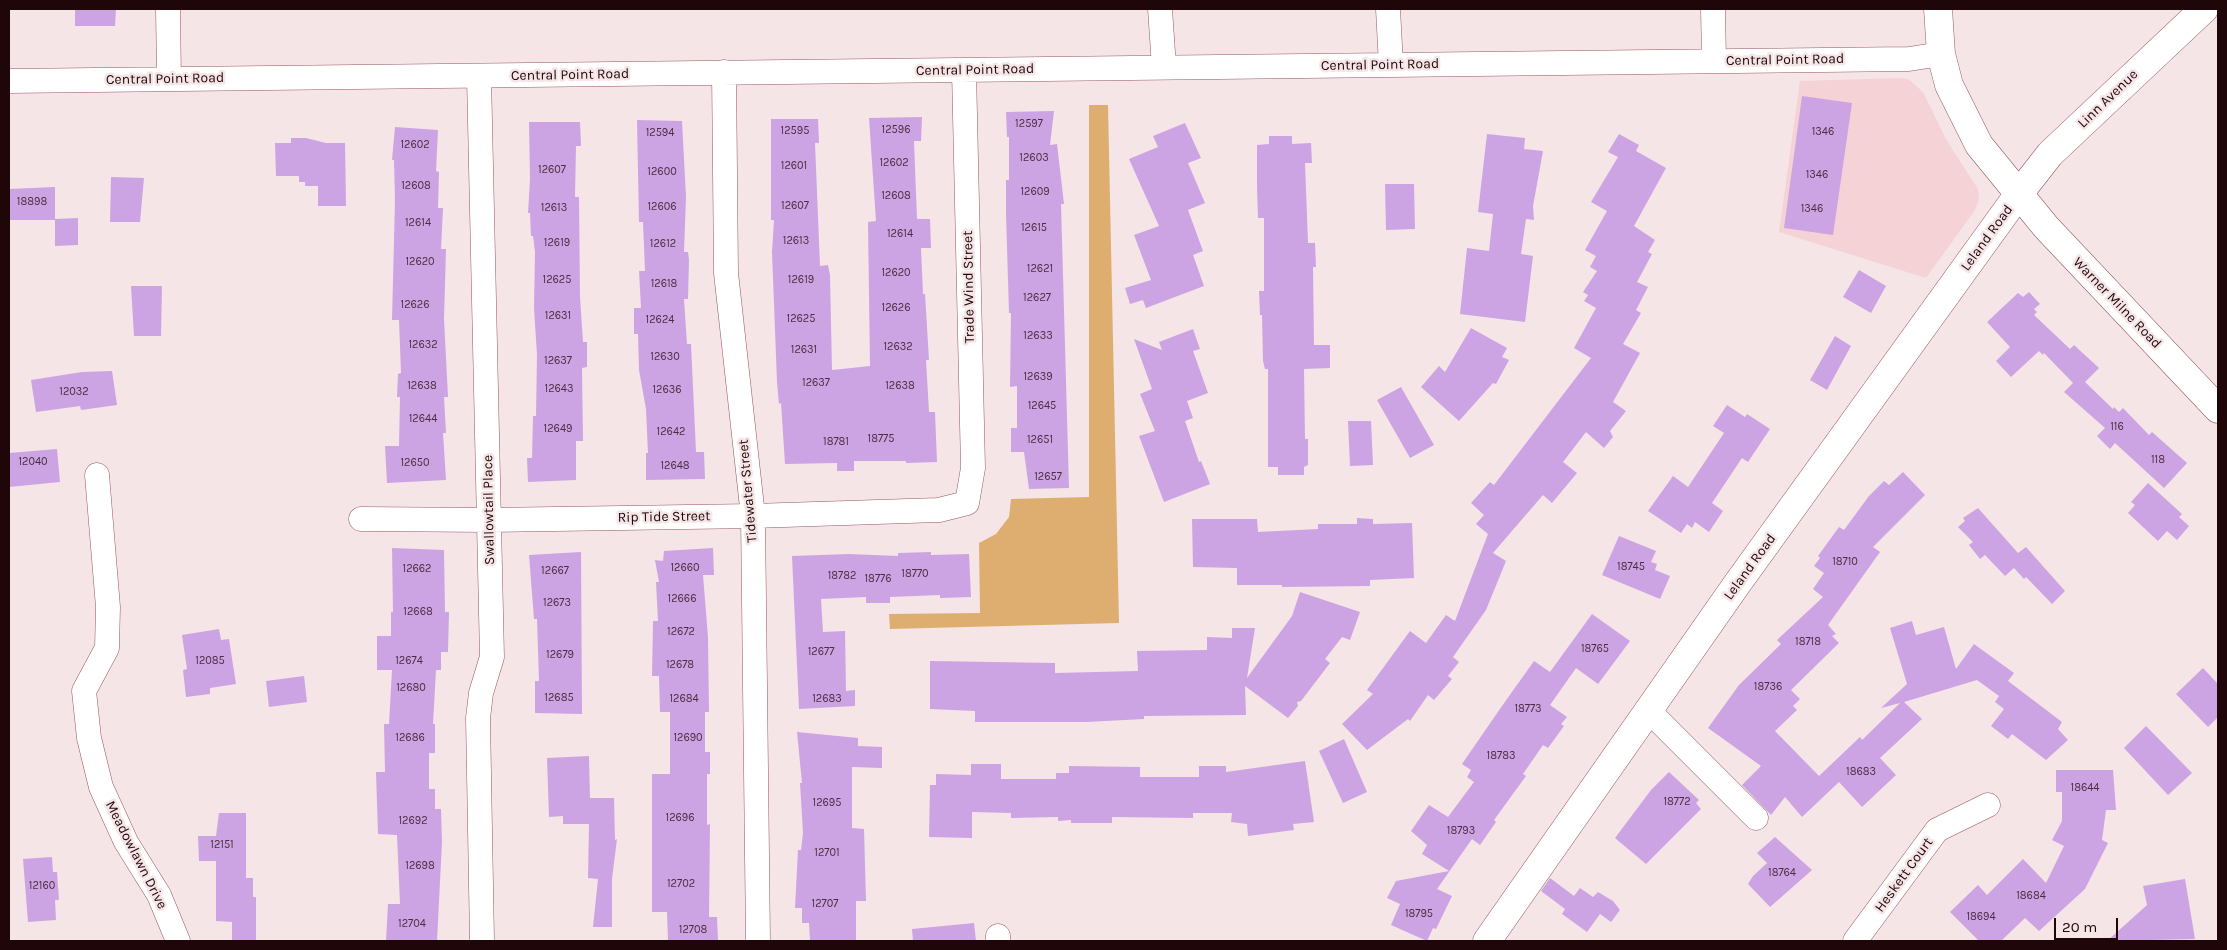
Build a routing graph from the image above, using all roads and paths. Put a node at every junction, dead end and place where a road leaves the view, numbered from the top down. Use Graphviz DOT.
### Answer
graph roads {
  1 [pos="168,9"];
  2 [pos="1160,9"];
  3 [pos="1388,9"];
  4 [pos="1713,9"];
  5 [pos="1938,9"];
  6 [pos="2204,9"];
  7 [pos="1941,54"];
  8 [pos="1714,60"];
  9 [pos="1391,65"];
  10 [pos="1164,67"];
  11 [pos="964,71"];
  12 [pos="724,72"];
  13 [pos="479,77"];
  14 [pos="169,79"];
  15 [pos="9,81"];
  16 [pos="2018,195"];
  17 [pos="2218,410"];
  18 [pos="96,475"];
  19 [pos="967,503"];
  20 [pos="753,516"];
  21 [pos="361,519"];
  22 [pos="489,520"];
  23 [pos="1649,711"];
  24 [pos="1988,805"];
  25 [pos="1756,818"];
  26 [pos="178,941"];
  27 [pos="482,941"];
  28 [pos="758,941"];
  29 [pos="1488,941"];
  30 [pos="1855,941"];
  1 -- 14 [label="street"];
  2 -- 10 [label="street"];
  3 -- 9 [label="street"];
  4 -- 8 [label="street"];
  5 -- 7 [label="main road, Warner Milne Road"];
  6 -- 16 [label="main road, Linn Avenue"];
  7 -- 8 [label="street, Central Point Road"];
  7 -- 16 [label="main road, Warner Milne Road"];
  8 -- 9 [label="street, Central Point Road"];
  9 -- 10 [label="street, Central Point Road"];
  10 -- 11 [label="street, Central Point Road"];
  11 -- 12 [label="street, Central Point Road"];
  11 -- 19 [label="street, Trade Wind Street"];
  12 -- 13 [label="street, Central Point Road"];
  12 -- 20 [label="street, Tidewater Street"];
  13 -- 14 [label="street, Central Point Road"];
  13 -- 22 [label="street, Swallowtail Place"];
  14 -- 15 [label="street, Central Point Road"];
  16 -- 17 [label="main road, Warner Milne Road"];
  16 -- 23 [label="main road, Leland Road"];
  18 -- 26 [label="street, Meadowlawn Drive"];
  19 -- 20 [label="street, Rip Tide Street"];
  20 -- 22 [label="street, Rip Tide Street"];
  20 -- 28 [label="street, Tidewater Street"];
  21 -- 22 [label="street, Rip Tide Street"];
  22 -- 27 [label="street, Swallowtail Place"];
  23 -- 25 [label="street"];
  23 -- 29 [label="main road, Leland Road"];
  24 -- 30 [label="street, Heskett Court"];
}
